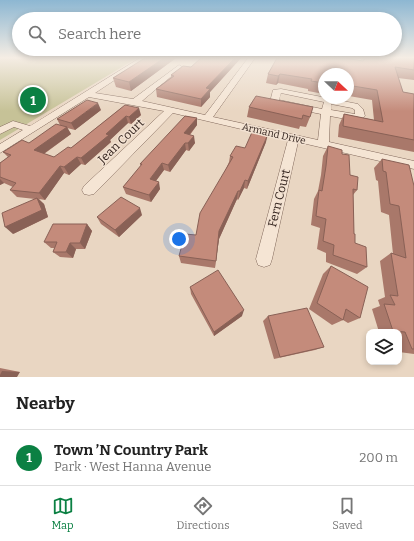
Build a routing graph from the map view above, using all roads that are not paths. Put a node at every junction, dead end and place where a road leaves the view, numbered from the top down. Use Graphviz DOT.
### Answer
graph roads {
  1 [pos="117,76"];
  2 [pos="168,76"];
  3 [pos="239,76"];
  4 [pos="91,92"];
  5 [pos="318,98"];
  6 [pos="135,102"];
  7 [pos="327,104"];
  8 [pos="346,104"];
  9 [pos="171,110"];
  10 [pos="326,112"];
  11 [pos="207,118"];
  12 [pos="31,129"];
  13 [pos="0,131"];
  14 [pos="294,138"];
  15 [pos="323,144"];
  16 [pos="0,149"];
  17 [pos="414,165"];
  18 [pos="90,190"];
  19 [pos="264,259"];
  1 -- 4 [label="street"];
  2 -- 6 [label="street"];
  3 -- 11 [label="street"];
  4 -- 6 [label="street, Armand Drive"];
  4 -- 12 [label="street"];
  5 -- 10 [label="street"];
  6 -- 9 [label="street, Armand Drive"];
  7 -- 10 [label="street"];
  8 -- 10 [label="street"];
  9 -- 11 [label="street, Armand Drive"];
  9 -- 18 [label="street, Jean Court"];
  10 -- 15 [label="street"];
  11 -- 14 [label="street, Armand Drive"];
  12 -- 13 [label="street"];
  12 -- 16 [label="street"];
  14 -- 15 [label="street, Armand Drive"];
  14 -- 19 [label="street, Fern Court"];
  15 -- 17 [label="street, Armand Drive"];
}
